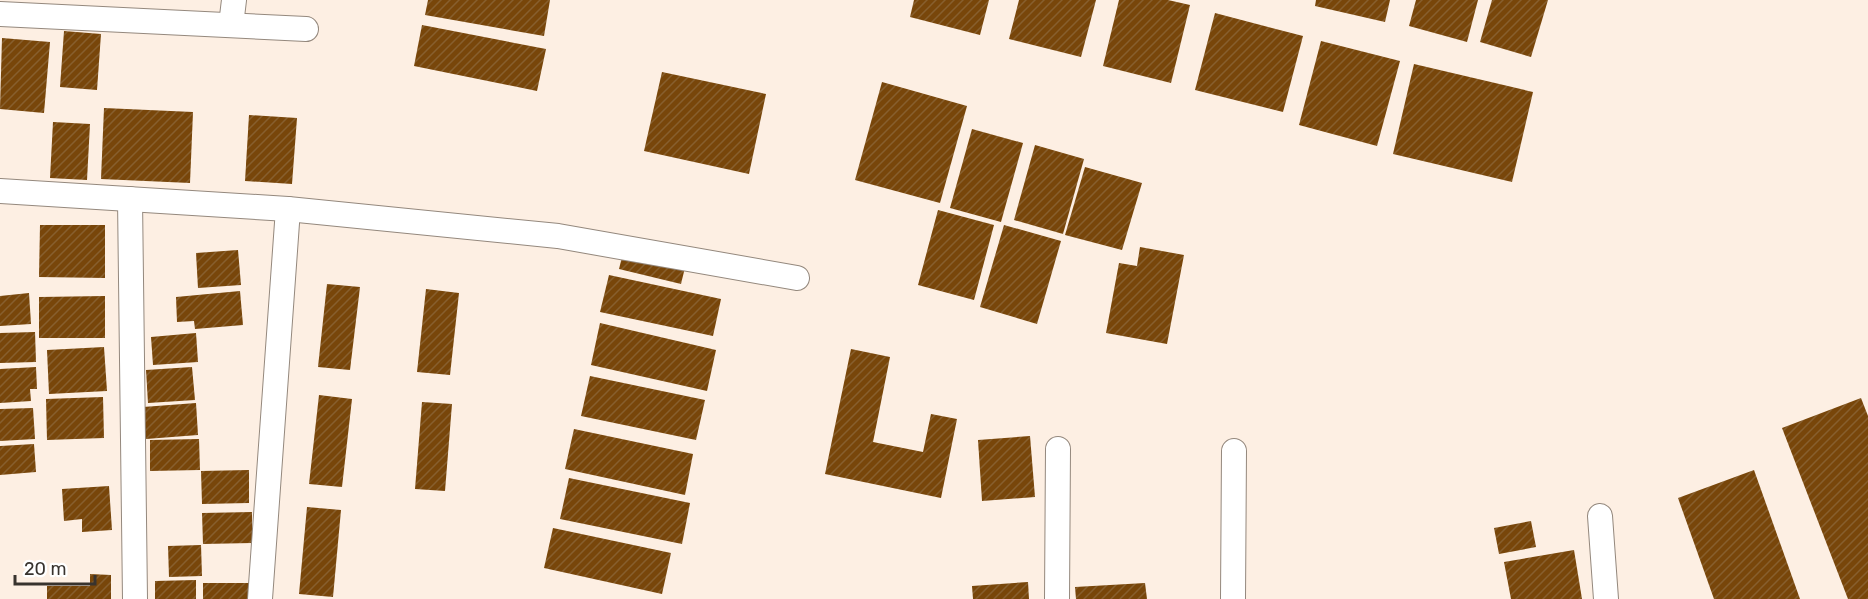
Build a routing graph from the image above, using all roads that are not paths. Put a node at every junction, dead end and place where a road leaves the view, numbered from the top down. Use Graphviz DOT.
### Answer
graph roads {
  1 [pos="234,0"];
  2 [pos="72,9"];
  3 [pos="0,14"];
  4 [pos="231,25"];
  5 [pos="306,29"];
  6 [pos="0,191"];
  7 [pos="130,199"];
  8 [pos="288,209"];
  9 [pos="797,278"];
  10 [pos="1058,449"];
  11 [pos="1234,451"];
  12 [pos="1600,516"];
  13 [pos="135,599"];
  14 [pos="260,599"];
  15 [pos="1057,599"];
  16 [pos="1233,599"];
  17 [pos="1606,599"];
  1 -- 4 [label="street"];
  2 -- 3 [label="street"];
  2 -- 4 [label="street"];
  4 -- 5 [label="street"];
  6 -- 7 [label="street"];
  7 -- 8 [label="street"];
  7 -- 13 [label="street"];
  8 -- 9 [label="street"];
  8 -- 14 [label="street"];
  10 -- 15 [label="street"];
  11 -- 16 [label="street"];
  12 -- 17 [label="street"];
}
